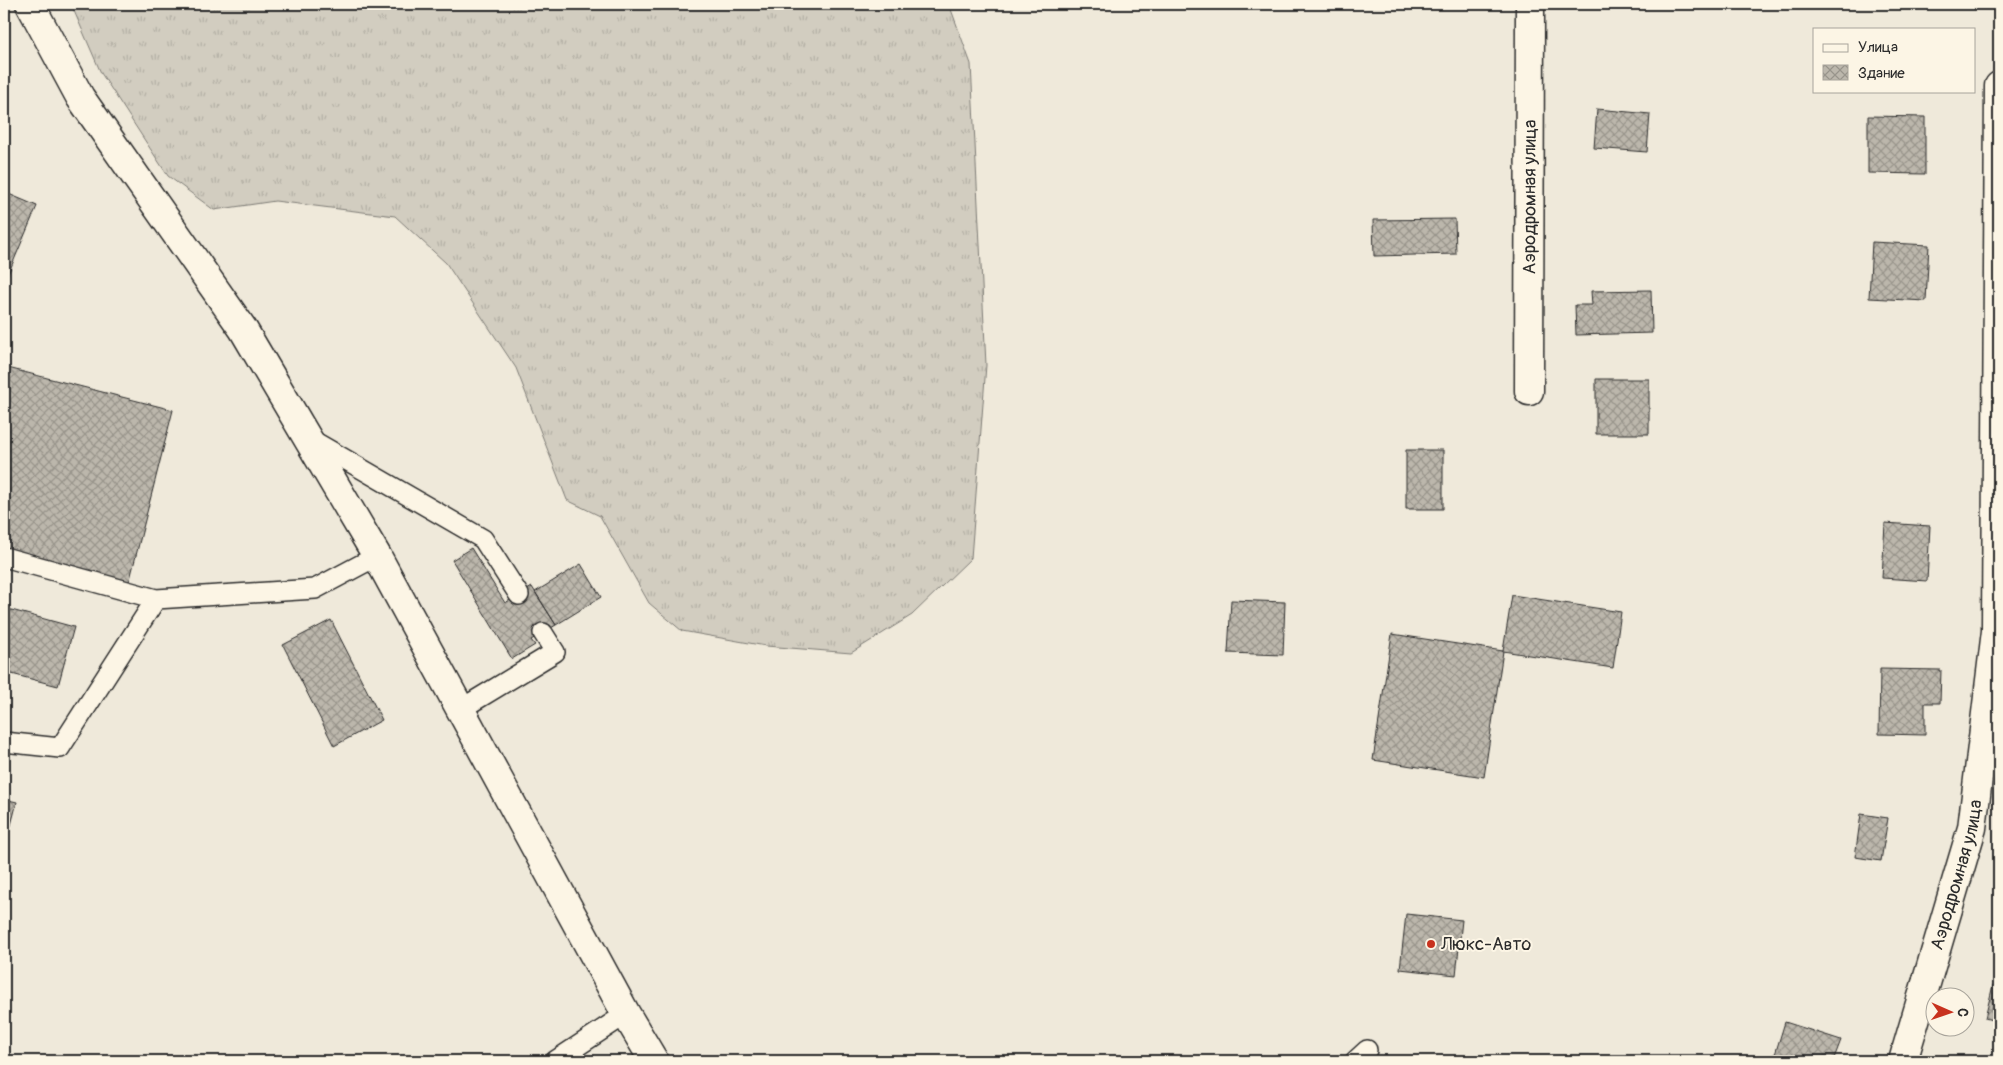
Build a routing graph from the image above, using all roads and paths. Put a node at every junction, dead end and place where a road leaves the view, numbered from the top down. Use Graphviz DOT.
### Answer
graph roads {
  1 [pos="30,4"];
  2 [pos="1530,4"];
  3 [pos="1999,86"];
  4 [pos="1529,391"];
  5 [pos="307,438"];
  6 [pos="377,556"];
  7 [pos="4,557"];
  8 [pos="519,595"];
  9 [pos="156,599"];
  10 [pos="543,632"];
  11 [pos="461,709"];
  12 [pos="4,742"];
  13 [pos="626,1014"];
  14 [pos="555,1061"];
  15 [pos="654,1061"];
  16 [pos="1903,1061"];
  1 -- 5 [label="street"];
  2 -- 4 [label="street, Аэродромная улица"];
  3 -- 16 [label="street, Аэродромная улица"];
  5 -- 6 [label="street"];
  5 -- 8 [label="lane"];
  6 -- 9 [label="lane"];
  6 -- 11 [label="street"];
  7 -- 9 [label="lane"];
  9 -- 12 [label="lane"];
  10 -- 11 [label="lane"];
  11 -- 13 [label="street"];
  13 -- 14 [label="lane"];
  13 -- 15 [label="street"];
}
